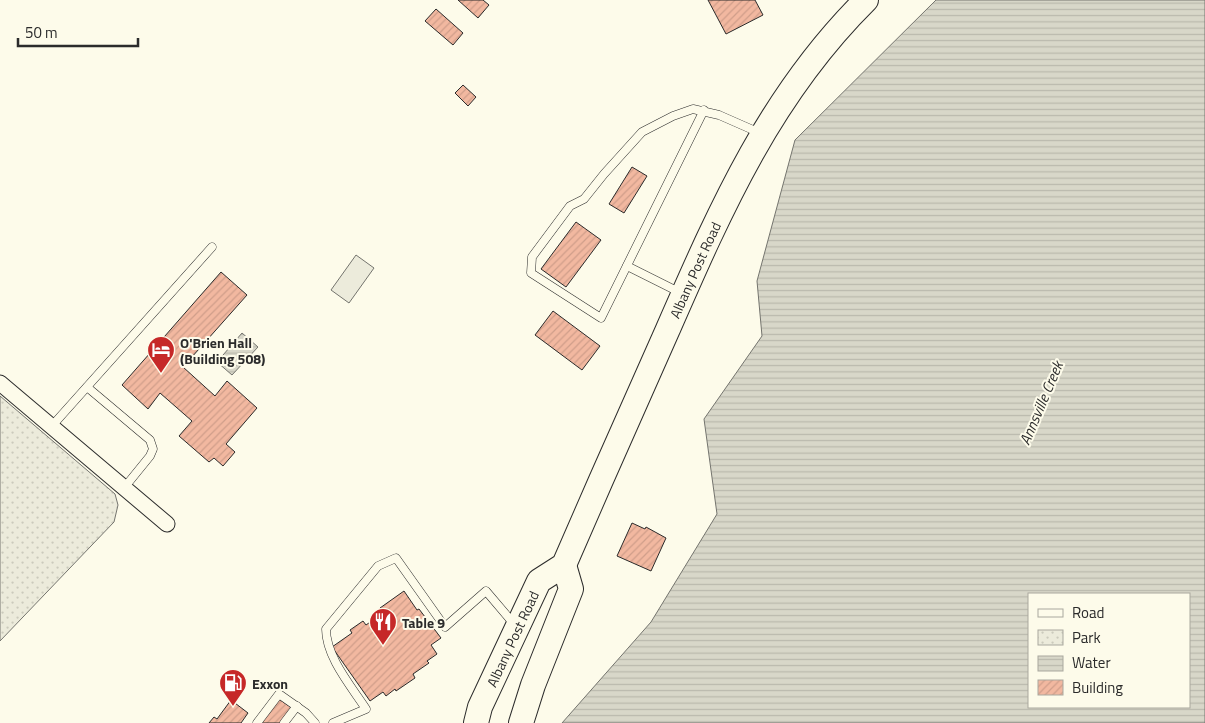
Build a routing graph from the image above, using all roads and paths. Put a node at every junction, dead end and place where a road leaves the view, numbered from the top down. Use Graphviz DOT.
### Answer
graph roads {
  1 [pos="866,0"];
  2 [pos="704,110"];
  3 [pos="762,134"];
  4 [pos="212,247"];
  5 [pos="627,266"];
  6 [pos="683,294"];
  7 [pos="0,383"];
  8 [pos="87,387"];
  9 [pos="51,427"];
  10 [pos="124,488"];
  11 [pos="166,524"];
  12 [pos="564,565"];
  13 [pos="517,627"];
  14 [pos="297,706"];
  15 [pos="284,722"];
  16 [pos="257,723"];
  17 [pos="315,723"];
  18 [pos="333,723"];
  19 [pos="476,723"];
  20 [pos="521,723"];
  1 -- 3 [label="highway, Albany Post Road"];
  2 -- 3 [label="lane"];
  2 -- 5 [label="lane"];
  2 -- 5 [label="lane"];
  3 -- 6 [label="highway, Albany Post Road"];
  4 -- 8 [label="lane"];
  5 -- 6 [label="lane"];
  6 -- 12 [label="highway, Albany Post Road"];
  7 -- 9 [label="street"];
  8 -- 9 [label="lane"];
  8 -- 10 [label="lane"];
  9 -- 10 [label="street"];
  10 -- 11 [label="street"];
  12 -- 13 [label="highway, Albany Post Road"];
  12 -- 20 [label="highway"];
  13 -- 18 [label="lane"];
  13 -- 19 [label="highway, Albany Post Road"];
  14 -- 15 [label="lane"];
  14 -- 16 [label="lane"];
  14 -- 17 [label="lane"];
}
